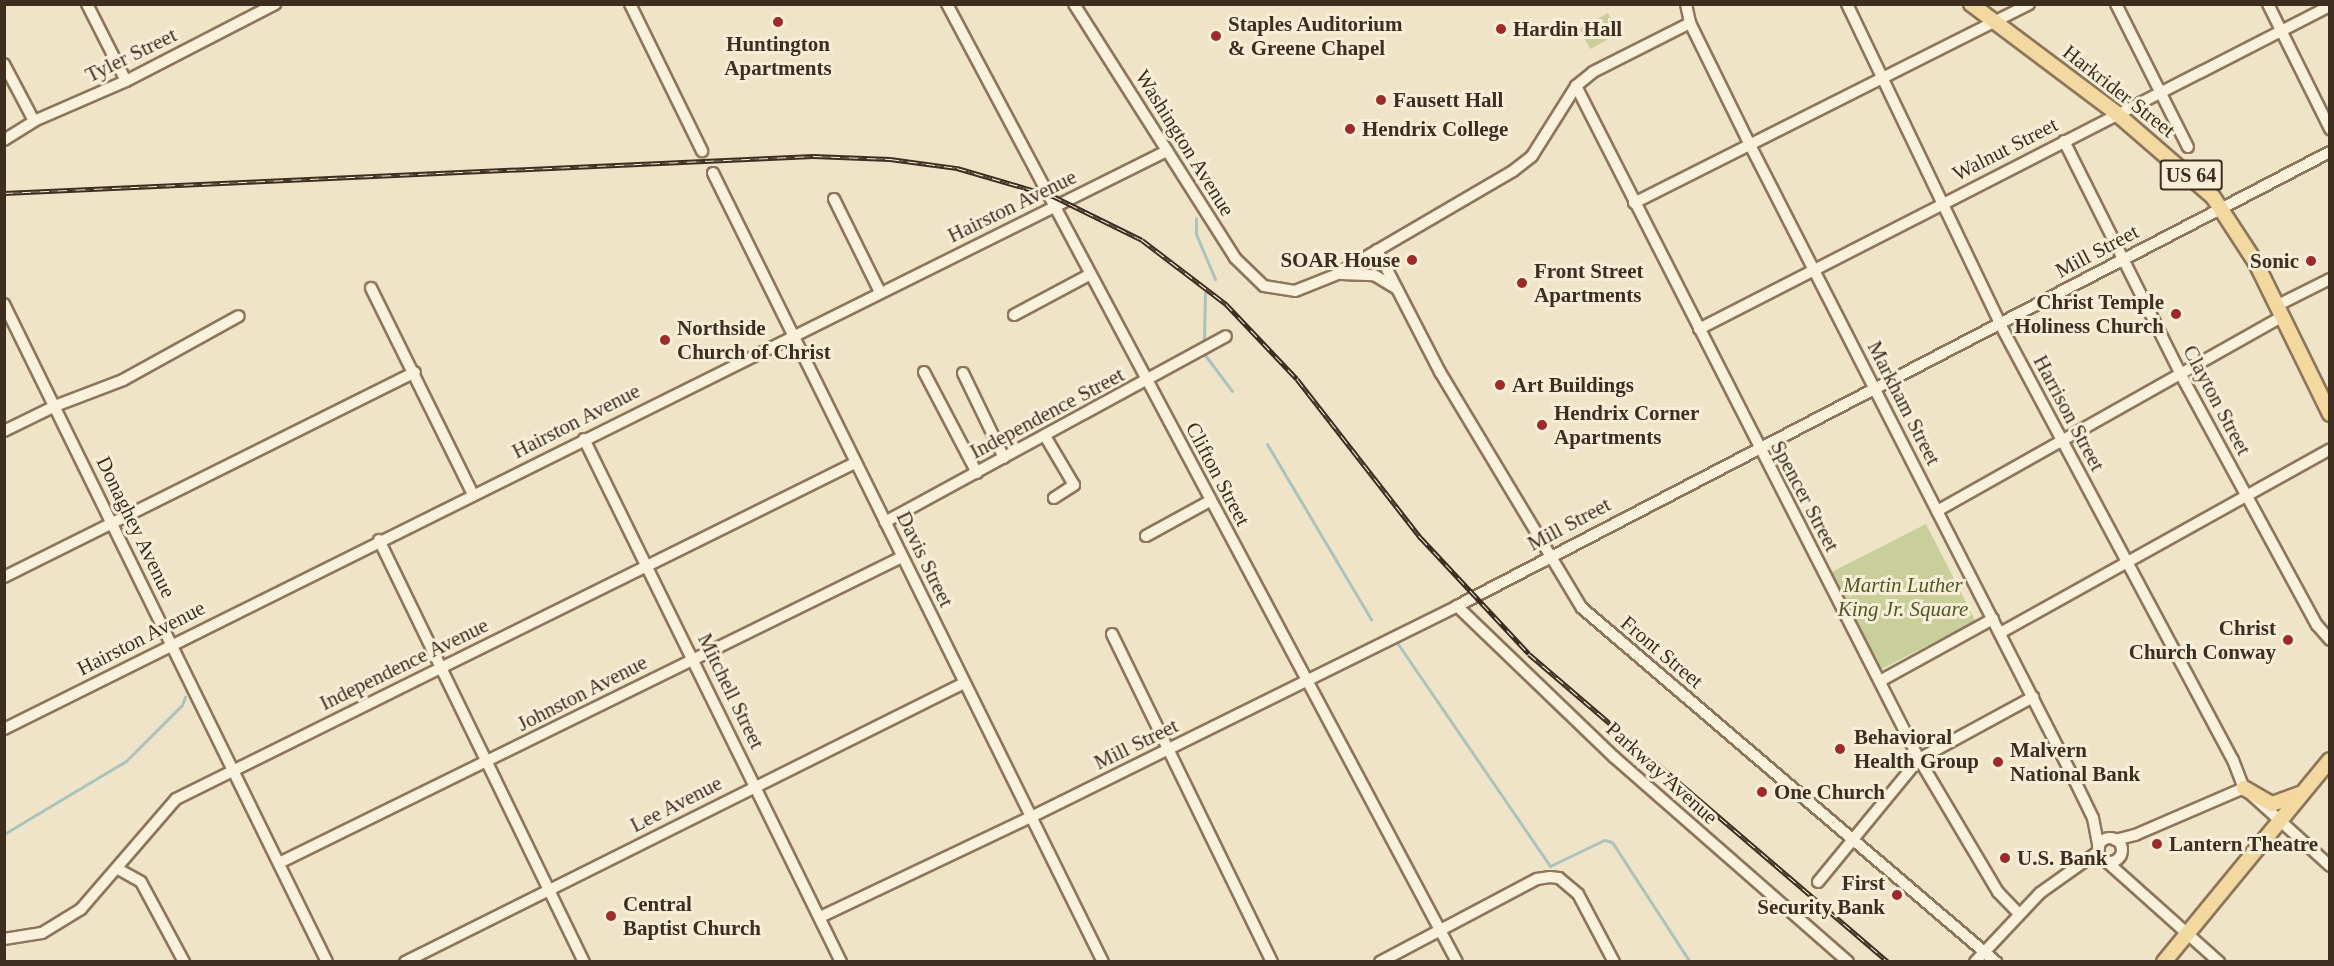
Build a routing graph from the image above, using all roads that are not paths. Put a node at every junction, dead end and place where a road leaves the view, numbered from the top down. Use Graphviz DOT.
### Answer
graph roads {
  1 [pos="87,4"];
  2 [pos="275,4"];
  3 [pos="630,4"];
  4 [pos="947,4"];
  5 [pos="1074,4"];
  6 [pos="1686,4"];
  7 [pos="1846,4"];
  8 [pos="1971,4"];
  9 [pos="2029,4"];
  10 [pos="2116,4"];
  11 [pos="2268,4"];
  12 [pos="2330,6"];
  13 [pos="1690,23"];
  14 [pos="1996,23"];
  15 [pos="2281,30"];
  16 [pos="4,64"];
  17 [pos="1883,77"];
  18 [pos="126,81"];
  19 [pos="1576,86"];
  20 [pos="2162,90"];
  21 [pos="2116,113"];
  22 [pos="34,122"];
  23 [pos="2330,129"];
  24 [pos="5,138"];
  25 [pos="2064,141"];
  26 [pos="1750,145"];
  27 [pos="2188,147"];
  28 [pos="1167,150"];
  29 [pos="702,151"];
  30 [pos="2330,152"];
  31 [pos="713,173"];
  32 [pos="834,199"];
  33 [pos="1944,203"];
  34 [pos="1634,204"];
  35 [pos="1053,207"];
  36 [pos="2220,208"];
  37 [pos="1377,250"];
  38 [pos="2122,260"];
  39 [pos="1814,270"];
  40 [pos="1089,275"];
  41 [pos="1335,275"];
  42 [pos="2330,279"];
  43 [pos="371,288"];
  44 [pos="1400,290"];
  45 [pos="880,292"];
  46 [pos="4,304"];
  47 [pos="2279,311"];
  48 [pos="1014,315"];
  49 [pos="239,316"];
  50 [pos="2000,324"];
  51 [pos="1699,329"];
  52 [pos="792,334"];
  53 [pos="1226,336"];
  54 [pos="415,372"];
  55 [pos="924,372"];
  56 [pos="963,373"];
  57 [pos="2181,375"];
  58 [pos="1146,381"];
  59 [pos="1874,389"];
  60 [pos="54,406"];
  61 [pos="2330,414"];
  62 [pos="4,431"];
  63 [pos="1045,436"];
  64 [pos="584,439"];
  65 [pos="2062,443"];
  66 [pos="1758,447"];
  67 [pos="2330,449"];
  68 [pos="1004,458"];
  69 [pos="855,463"];
  70 [pos="977,473"];
  71 [pos="473,494"];
  72 [pos="2246,495"];
  73 [pos="1054,498"];
  74 [pos="1210,501"];
  75 [pos="1937,511"];
  76 [pos="885,522"];
  77 [pos="113,523"];
  78 [pos="1146,536"];
  79 [pos="379,540"];
  80 [pos="1548,556"];
  81 [pos="902,557"];
  82 [pos="2127,561"];
  83 [pos="647,565"];
  84 [pos="4,577"];
  85 [pos="1457,606"];
  86 [pos="1993,619"];
  87 [pos="2000,633"];
  88 [pos="1112,634"];
  89 [pos="2330,640"];
  90 [pos="172,645"];
  91 [pos="693,659"];
  92 [pos="440,669"];
  93 [pos="1308,679"];
  94 [pos="1880,681"];
  95 [pos="964,683"];
  96 [pos="2033,698"];
  97 [pos="4,729"];
  98 [pos="1168,750"];
  99 [pos="1919,759"];
  100 [pos="2330,760"];
  101 [pos="487,763"];
  102 [pos="234,769"];
  103 [pos="756,786"];
  104 [pos="2244,788"];
  105 [pos="2308,788"];
  106 [pos="1031,817"];
  107 [pos="2093,818"];
  108 [pos="2280,824"];
  109 [pos="2135,835"];
  110 [pos="1852,839"];
  111 [pos="2114,839"];
  112 [pos="2121,853"];
  113 [pos="2102,855"];
  114 [pos="279,863"];
  115 [pos="2330,866"];
  116 [pos="118,868"];
  117 [pos="2119,874"];
  118 [pos="1818,882"];
  119 [pos="549,890"];
  120 [pos="2018,913"];
  121 [pos="820,917"];
  122 [pos="1440,931"];
  123 [pos="2187,933"];
  124 [pos="4,939"];
  125 [pos="1984,951"];
  126 [pos="184,962"];
  127 [pos="327,962"];
  128 [pos="405,962"];
  129 [pos="584,962"];
  130 [pos="841,962"];
  131 [pos="1103,962"];
  132 [pos="1272,962"];
  133 [pos="1380,962"];
  134 [pos="1457,962"];
  135 [pos="1614,962"];
  136 [pos="1848,962"];
  137 [pos="1975,962"];
  138 [pos="1996,962"];
  139 [pos="2164,962"];
  140 [pos="2219,962"];
  1 -- 18 [label="street"];
  2 -- 18 [label="street, Tyler Street"];
  3 -- 29 [label="street"];
  4 -- 35 [label="street, Clifton Street"];
  5 -- 28 [label="street, Washington Avenue"];
  6 -- 13 [label="street, Markham Street"];
  7 -- 17 [label="street, Harrison Street"];
  8 -- 14 [label="main road, Harkrider Street / US 64"];
  9 -- 14 [label="street"];
  10 -- 20 [label="street"];
  11 -- 15 [label="street"];
  12 -- 15 [label="street, Walnut Street"];
  13 -- 19 [label="street"];
  13 -- 26 [label="street, Markham Street"];
  14 -- 17 [label="street"];
  14 -- 21 [label="main road, Harkrider Street / US 64"];
  15 -- 20 [label="street, Walnut Street"];
  15 -- 23 [label="street"];
  16 -- 22 [label="street"];
  17 -- 26 [label="street"];
  17 -- 33 [label="street, Harrison Street"];
  18 -- 22 [label="street, Tyler Street"];
  19 -- 34 [label="street, Spencer Street"];
  19 -- 37 [label="street"];
  20 -- 21 [label="street, Walnut Street"];
  20 -- 27 [label="street"];
  21 -- 25 [label="street, Walnut Street"];
  21 -- 36 [label="main road, Harkrider Street / US 64"];
  22 -- 24 [label="street, Tyler Street"];
  25 -- 33 [label="street, Walnut Street"];
  25 -- 38 [label="street, Clayton Street"];
  26 -- 34 [label="street"];
  26 -- 39 [label="street, Markham Street"];
  28 -- 35 [label="street, Hairston Avenue"];
  28 -- 41 [label="street, Washington Avenue"];
  30 -- 36 [label="street, Mill Street"];
  31 -- 52 [label="street, Davis Street"];
  32 -- 45 [label="street"];
  33 -- 39 [label="street, Walnut Street"];
  33 -- 50 [label="street, Harrison Street"];
  34 -- 51 [label="street, Spencer Street"];
  35 -- 40 [label="street, Clifton Street"];
  35 -- 45 [label="street, Hairston Avenue"];
  36 -- 38 [label="street, Mill Street"];
  36 -- 47 [label="main road, Harkrider Street / US 64"];
  37 -- 41 [label="street"];
  37 -- 44 [label="street, Front Street"];
  38 -- 50 [label="street, Mill Street"];
  38 -- 57 [label="street, Clayton Street"];
  39 -- 51 [label="street, Walnut Street"];
  39 -- 59 [label="street, Markham Street"];
  40 -- 48 [label="street"];
  40 -- 58 [label="street, Clifton Street"];
  41 -- 44 [label="street"];
  42 -- 47 [label="street"];
  43 -- 54 [label="street"];
  44 -- 80 [label="street, Front Street"];
  45 -- 52 [label="street, Hairston Avenue"];
  46 -- 60 [label="street, Donaghey Avenue"];
  47 -- 57 [label="street"];
  47 -- 61 [label="main road, Harkrider Street / US 64"];
  49 -- 60 [label="street"];
  50 -- 59 [label="street, Mill Street"];
  50 -- 65 [label="street, Harrison Street"];
  51 -- 66 [label="street, Spencer Street"];
  52 -- 64 [label="street, Hairston Avenue"];
  52 -- 69 [label="street, Davis Street"];
  53 -- 58 [label="street, Independence Street"];
  54 -- 71 [label="street"];
  54 -- 77 [label="street"];
  55 -- 70 [label="street"];
  56 -- 68 [label="street"];
  57 -- 65 [label="street"];
  57 -- 72 [label="street, Clayton Street"];
  58 -- 63 [label="street, Independence Street"];
  58 -- 74 [label="street, Clifton Street"];
  59 -- 66 [label="street, Mill Street"];
  59 -- 75 [label="street, Markham Street"];
  60 -- 62 [label="street"];
  60 -- 77 [label="street, Donaghey Avenue"];
  63 -- 68 [label="street, Independence Street"];
  63 -- 73 [label="street"];
  64 -- 71 [label="street, Hairston Avenue"];
  64 -- 83 [label="street, Mitchell Street"];
  65 -- 75 [label="street"];
  65 -- 82 [label="street, Harrison Street"];
  66 -- 80 [label="street, Mill Street"];
  66 -- 94 [label="street, Spencer Street"];
  67 -- 72 [label="street"];
  68 -- 70 [label="street, Independence Street"];
  69 -- 76 [label="street, Davis Street"];
  69 -- 83 [label="street, Independence Avenue"];
  70 -- 76 [label="street, Independence Street"];
  71 -- 79 [label="street, Hairston Avenue"];
  72 -- 82 [label="street"];
  72 -- 89 [label="street, Clayton Street"];
  74 -- 78 [label="street"];
  74 -- 93 [label="street, Clifton Street"];
  75 -- 86 [label="street, Markham Street"];
  76 -- 81 [label="street, Davis Street"];
  77 -- 84 [label="street"];
  77 -- 90 [label="street, Donaghey Avenue"];
  79 -- 90 [label="street, Hairston Avenue"];
  79 -- 92 [label="street"];
  80 -- 85 [label="street, Mill Street"];
  80 -- 110 [label="street, Front Street"];
  81 -- 91 [label="street, Johnston Avenue"];
  81 -- 95 [label="street, Davis Street"];
  82 -- 87 [label="street"];
  82 -- 104 [label="street, Harrison Street"];
  83 -- 91 [label="street, Mitchell Street"];
  83 -- 92 [label="street, Independence Avenue"];
  85 -- 93 [label="street, Mill Street"];
  85 -- 136 [label="street, Parkway Avenue"];
  86 -- 87 [label="street, Markham Street"];
  86 -- 94 [label="street"];
  87 -- 96 [label="street, Markham Street"];
  88 -- 98 [label="street"];
  90 -- 97 [label="street, Hairston Avenue"];
  90 -- 102 [label="street, Donaghey Avenue"];
  91 -- 101 [label="street, Johnston Avenue"];
  91 -- 103 [label="street, Mitchell Street"];
  92 -- 101 [label="street"];
  92 -- 102 [label="street, Independence Avenue"];
  93 -- 98 [label="street, Mill Street"];
  93 -- 122 [label="street, Clifton Street"];
  94 -- 99 [label="street, Spencer Street"];
  95 -- 103 [label="street, Lee Avenue"];
  95 -- 106 [label="street, Davis Street"];
  96 -- 99 [label="street"];
  96 -- 107 [label="street, Markham Street"];
  98 -- 106 [label="street, Mill Street"];
  98 -- 132 [label="street"];
  99 -- 110 [label="street"];
  99 -- 120 [label="street, Spencer Street"];
  100 -- 105 [label="main road"];
  101 -- 114 [label="street, Johnston Avenue"];
  101 -- 119 [label="street"];
  102 -- 114 [label="street, Donaghey Avenue"];
  102 -- 116 [label="street, Independence Avenue"];
  103 -- 119 [label="street, Lee Avenue"];
  103 -- 121 [label="street, Mitchell Street"];
  104 -- 105 [label="main road"];
  104 -- 108 [label="street, Harrison Street"];
  104 -- 109 [label="street"];
  105 -- 108 [label="main road"];
  106 -- 121 [label="street, Mill Street"];
  106 -- 131 [label="street, Davis Street"];
  107 -- 111 [label="street, Markham Street"];
  107 -- 113 [label="street, Markham Street"];
  108 -- 115 [label="street, Harrison Street"];
  108 -- 123 [label="main road"];
  109 -- 111 [label="street"];
  109 -- 112 [label="street"];
  110 -- 118 [label="street"];
  110 -- 125 [label="street, Front Street"];
  111 -- 112 [label="street, Markham Street"];
  111 -- 113 [label="street"];
  112 -- 113 [label="street"];
  112 -- 117 [label="street"];
  113 -- 117 [label="street"];
  113 -- 120 [label="street"];
  114 -- 127 [label="street, Donaghey Avenue"];
  116 -- 124 [label="street, Independence Avenue"];
  116 -- 126 [label="street"];
  117 -- 123 [label="street"];
  119 -- 128 [label="street, Lee Avenue"];
  119 -- 129 [label="street"];
  120 -- 125 [label="street"];
  121 -- 130 [label="street, Mitchell Street"];
  122 -- 133 [label="street"];
  122 -- 134 [label="street, Clifton Street"];
  122 -- 135 [label="street"];
  123 -- 139 [label="main road"];
  123 -- 140 [label="street"];
  125 -- 137 [label="street"];
  125 -- 138 [label="street, Front Street"];
}
